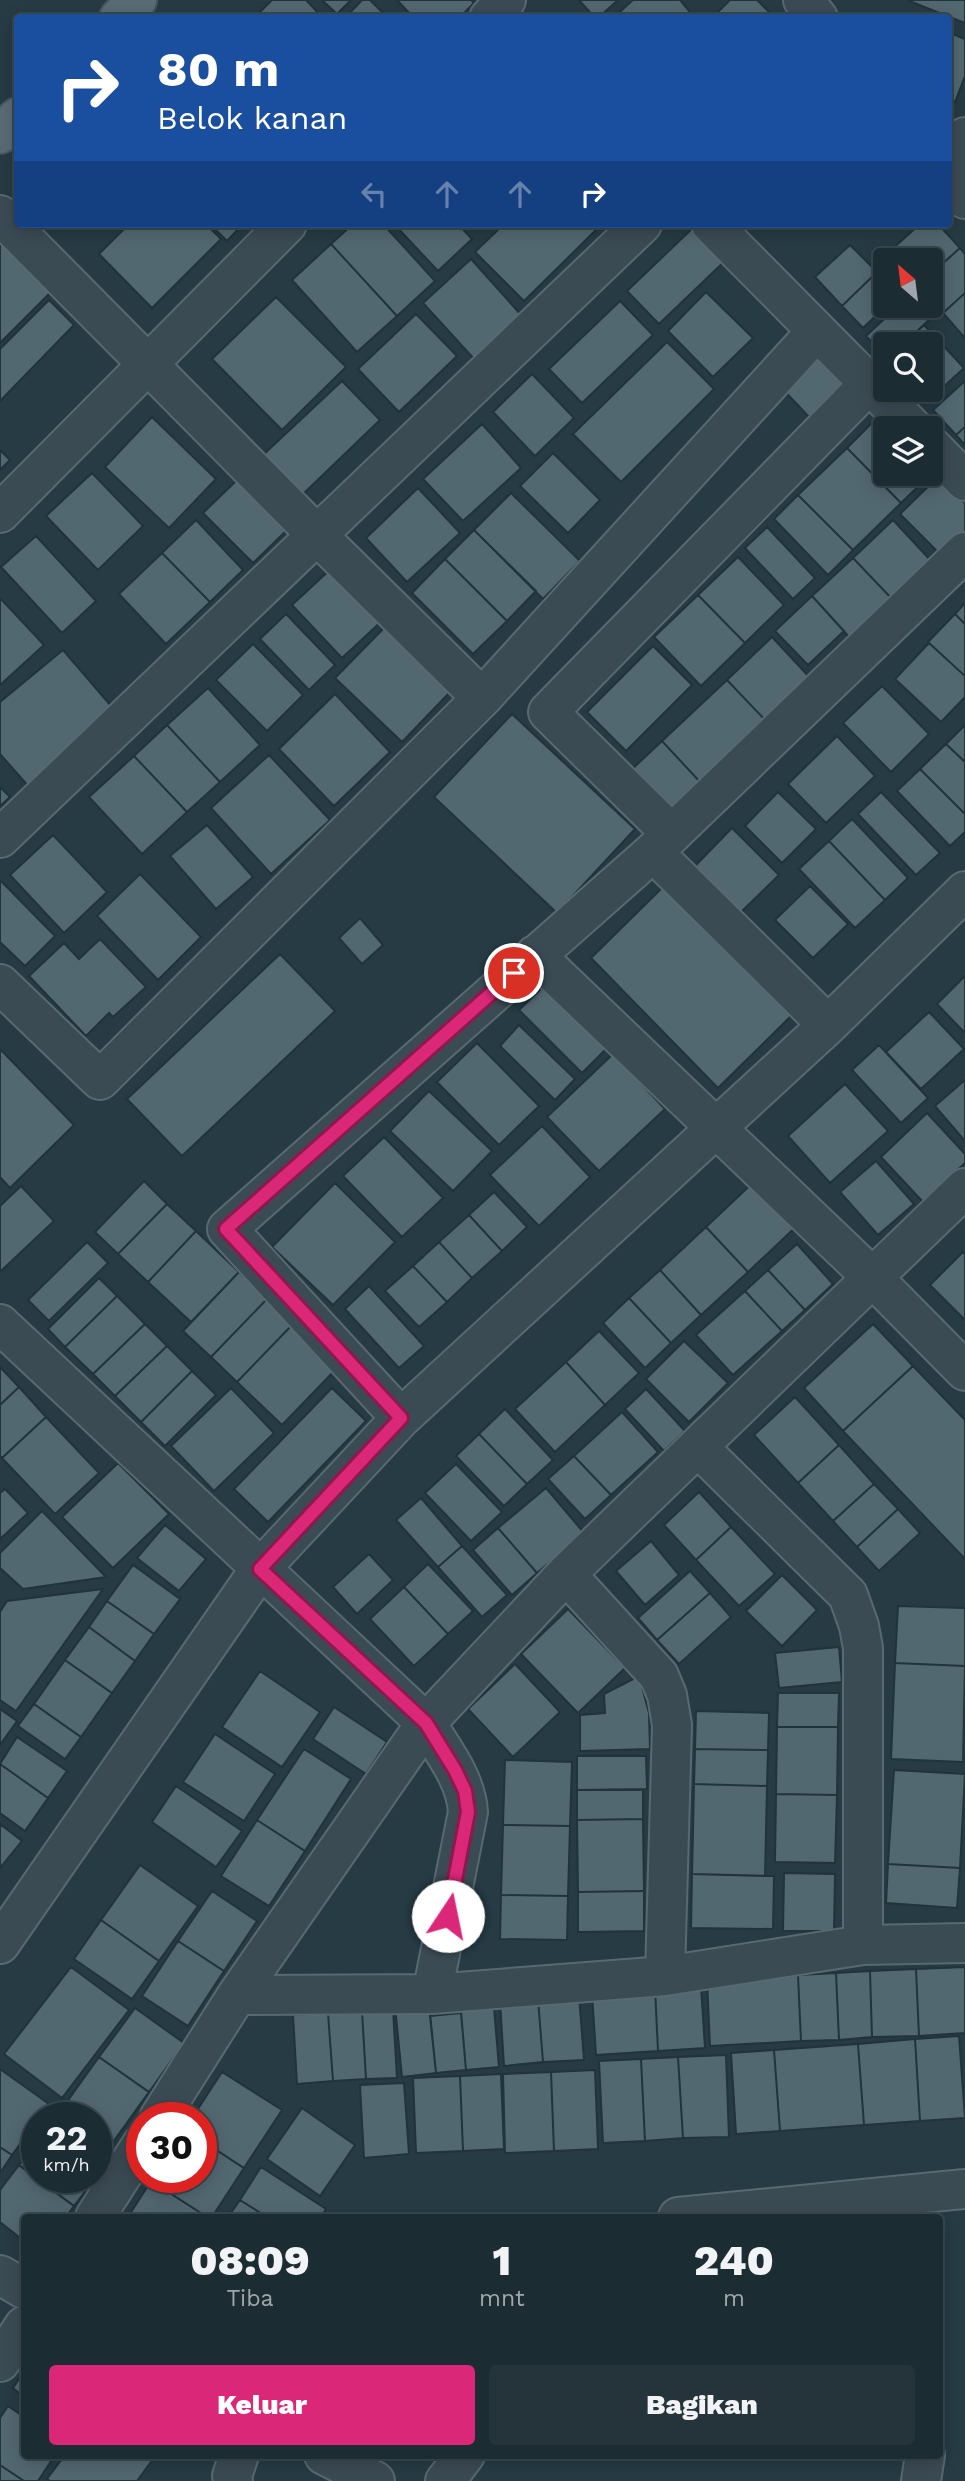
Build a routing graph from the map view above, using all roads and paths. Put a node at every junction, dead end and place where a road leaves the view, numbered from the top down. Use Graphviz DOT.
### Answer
graph roads {
  1 [pos="137,0"];
  2 [pos="506,0"];
  3 [pos="803,0"];
  4 [pos="123,14"];
  5 [pos="493,14"];
  6 [pos="518,14"];
  7 [pos="815,14"];
  8 [pos="14,121"];
  9 [pos="0,134"];
  10 [pos="965,136"];
  11 [pos="952,163"];
  12 [pos="952,185"];
  13 [pos="965,199"];
  14 [pos="0,215"];
  15 [pos="283,228"];
  16 [pos="638,228"];
  17 [pos="715,228"];
  18 [pos="817,331"];
  19 [pos="149,365"];
  20 [pos="870,383"];
  21 [pos="902,416"];
  22 [pos="943,458"];
  23 [pos="965,481"];
  24 [pos="0,513"];
  25 [pos="317,535"];
  26 [pos="965,552"];
  27 [pos="482,698"];
  28 [pos="0,838"];
  29 [pos="662,843"];
  30 [pos="965,891"];
  31 [pos="535,955"];
  32 [pos="0,984"];
  33 [pos="828,1025"];
  34 [pos="714,1129"];
  35 [pos="965,1188"];
  36 [pos="872,1277"];
  37 [pos="0,1324"];
  38 [pos="965,1371"];
  39 [pos="401,1418"];
  40 [pos="698,1447"];
  41 [pos="260,1569"];
  42 [pos="566,1574"];
  43 [pos="426,1723"];
  44 [pos="965,1943"];
  45 [pos="0,1944"];
  46 [pos="863,1945"];
  47 [pos="665,1976"];
  48 [pos="432,1994"];
  49 [pos="237,1995"];
  50 [pos="169,2102"];
  51 [pos="126,2169"];
  52 [pos="965,2189"];
  53 [pos="97,2214"];
  54 [pos="709,2214"];
  55 [pos="0,2275"];
  56 [pos="21,2287"];
  57 [pos="21,2330"];
  58 [pos="0,2362"];
  59 [pos="332,2459"];
  60 [pos="462,2459"];
  61 [pos="924,2459"];
  62 [pos="375,2481"];
  63 [pos="445,2481"];
  64 [pos="921,2481"];
  1 -- 4 [label="main road"];
  2 -- 5 [label="street"];
  2 -- 6 [label="street"];
  3 -- 7 [label="street"];
  8 -- 9 [label="main road"];
  10 -- 11 [label="street"];
  12 -- 13 [label="street"];
  14 -- 19 [label="street"];
  15 -- 19 [label="street"];
  16 -- 25 [label="street"];
  17 -- 18 [label="street"];
  18 -- 20 [label="street"];
  18 -- 27 [label="street"];
  19 -- 24 [label="street"];
  19 -- 25 [label="street"];
  20 -- 21 [label="street"];
  20 -- 29 [label="street"];
  22 -- 23 [label="street"];
  25 -- 27 [label="street"];
  25 -- 28 [label="street"];
  26 -- 29 [label="street"];
  27 -- 32 [label="street"];
  29 -- 31 [label="street"];
  29 -- 33 [label="street"];
  30 -- 33 [label="street"];
  31 -- 34 [label="street"];
  31 -- 39 [label="street"];
  33 -- 34 [label="street"];
  34 -- 36 [label="street"];
  34 -- 39 [label="street"];
  35 -- 36 [label="street"];
  36 -- 38 [label="street"];
  36 -- 40 [label="street"];
  37 -- 41 [label="street"];
  39 -- 41 [label="street"];
  40 -- 42 [label="street"];
  40 -- 46 [label="street"];
  41 -- 43 [label="street"];
  41 -- 45 [label="street"];
  42 -- 43 [label="street"];
  42 -- 47 [label="street"];
  43 -- 48 [label="street"];
  43 -- 49 [label="street"];
  44 -- 46 [label="street"];
  46 -- 47 [label="street"];
  47 -- 48 [label="street"];
  48 -- 49 [label="street"];
  49 -- 50 [label="street"];
  51 -- 53 [label="street"];
  52 -- 54 [label="street"];
  55 -- 56 [label="street"];
  57 -- 58 [label="street"];
  59 -- 62 [label="street"];
  60 -- 63 [label="street"];
  61 -- 64 [label="street"];
}
